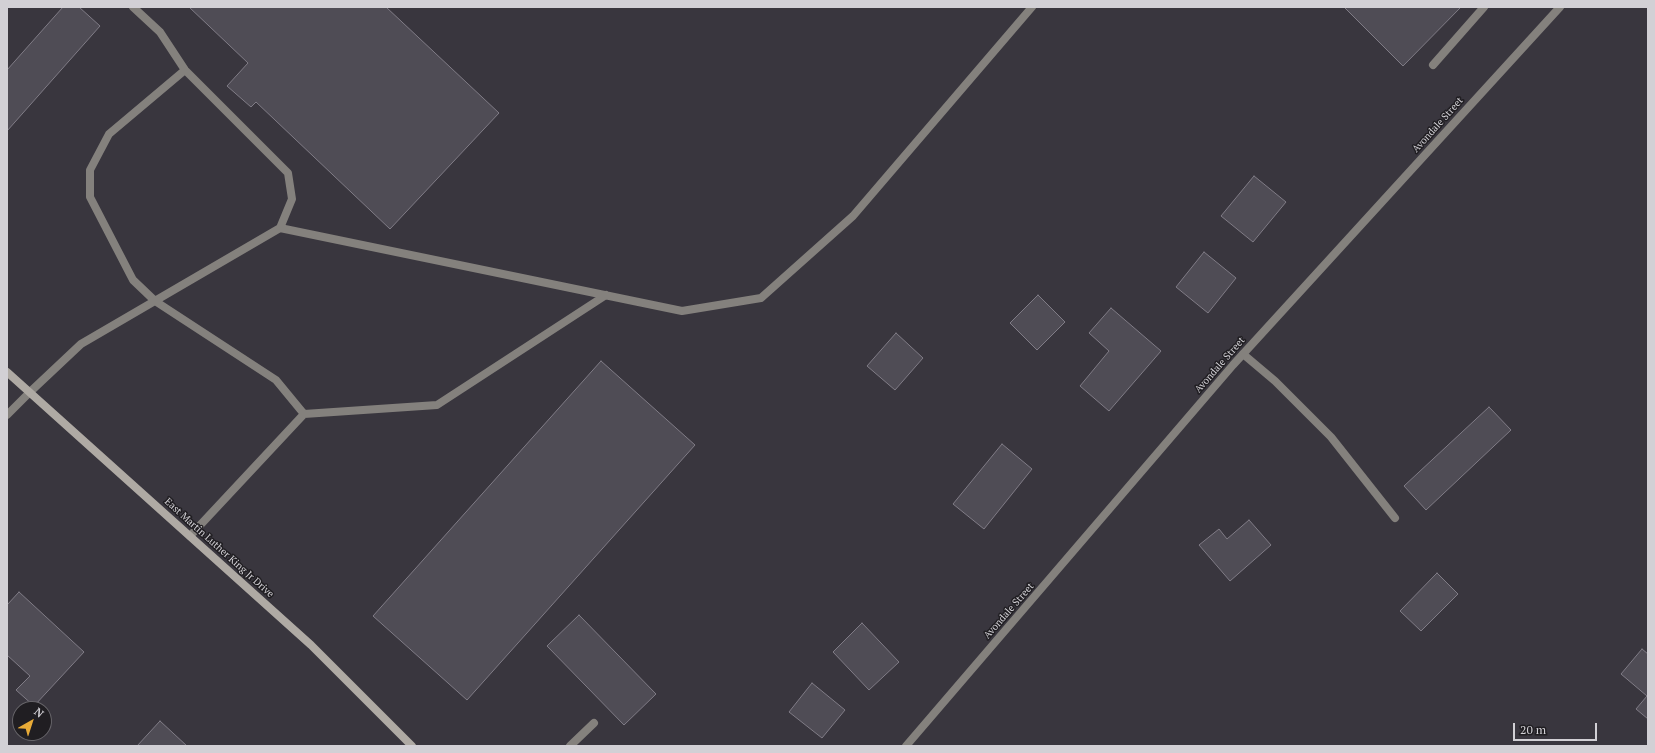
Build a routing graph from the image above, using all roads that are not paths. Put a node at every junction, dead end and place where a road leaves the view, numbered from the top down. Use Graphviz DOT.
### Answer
graph roads {
  1 [pos="133,7"];
  2 [pos="1032,7"];
  3 [pos="1484,7"];
  4 [pos="1560,7"];
  5 [pos="1433,65"];
  6 [pos="185,70"];
  7 [pos="280,228"];
  8 [pos="606,295"];
  9 [pos="155,301"];
  10 [pos="1244,354"];
  11 [pos="7,372"];
  12 [pos="30,392"];
  13 [pos="304,414"];
  14 [pos="7,415"];
  15 [pos="1394,518"];
  16 [pos="190,536"];
  17 [pos="594,723"];
  18 [pos="412,746"];
  19 [pos="570,746"];
  20 [pos="906,746"];
  1 -- 6 [label="street"];
  2 -- 8 [label="street"];
  3 -- 5 [label="street"];
  4 -- 10 [label="street, Avondale Street"];
  6 -- 7 [label="street"];
  6 -- 9 [label="street"];
  7 -- 8 [label="street"];
  7 -- 9 [label="street"];
  8 -- 13 [label="street"];
  9 -- 12 [label="street"];
  9 -- 13 [label="street"];
  10 -- 15 [label="street"];
  10 -- 20 [label="street, Avondale Street"];
  11 -- 12 [label="main road, East Martin Luther King Jr Drive"];
  12 -- 14 [label="street"];
  12 -- 16 [label="main road, East Martin Luther King Jr Drive"];
  13 -- 16 [label="street"];
  16 -- 18 [label="main road, East Martin Luther King Jr Drive"];
  17 -- 19 [label="street"];
}
